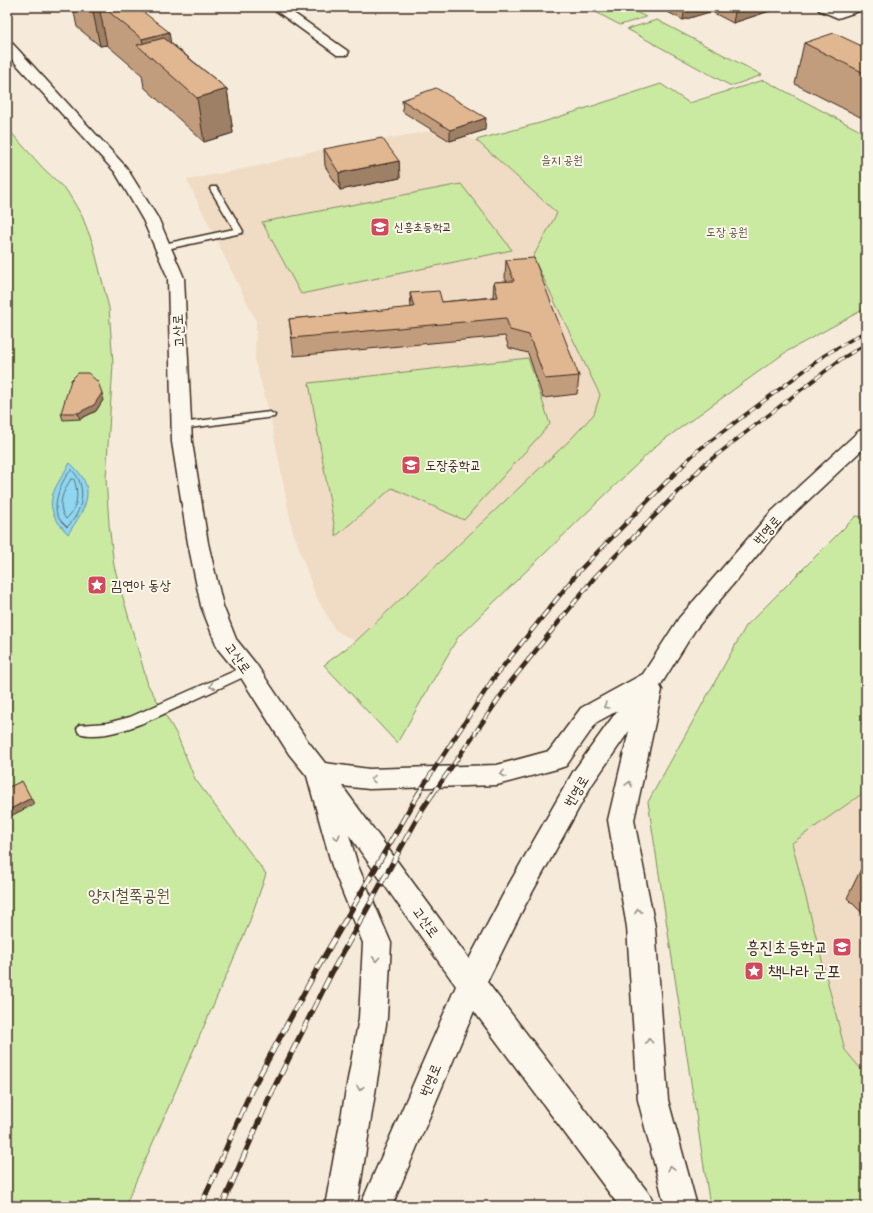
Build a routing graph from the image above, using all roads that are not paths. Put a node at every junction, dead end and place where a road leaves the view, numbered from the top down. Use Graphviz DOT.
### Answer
graph roads {
  1 [pos="277,7"];
  2 [pos="823,7"];
  3 [pos="858,7"];
  4 [pos="7,46"];
  5 [pos="342,52"];
  6 [pos="214,189"];
  7 [pos="162,247"];
  8 [pos="270,415"];
  9 [pos="181,426"];
  10 [pos="866,435"];
  11 [pos="248,670"];
  12 [pos="652,680"];
  13 [pos="84,729"];
  14 [pos="318,772"];
  15 [pos="471,984"];
  16 [pos="341,1206"];
  17 [pos="376,1206"];
  18 [pos="639,1206"];
  19 [pos="681,1206"];
  1 -- 5 [label="street"];
  2 -- 3 [label="street"];
  4 -- 7 [label="street, 고산로"];
  6 -- 7 [label="lane"];
  7 -- 9 [label="street, 고산로"];
  8 -- 9 [label="lane"];
  9 -- 11 [label="street, 고산로"];
  10 -- 12 [label="street, 번영로"];
  11 -- 13 [label="lane, one-way"];
  11 -- 14 [label="street, 고산로"];
  12 -- 14 [label="street, one-way"];
  12 -- 15 [label="street, 번영로"];
  19 -- 12 [label="street, one-way"];
  14 -- 15 [label="street, 고산로"];
  14 -- 16 [label="street, one-way"];
  15 -- 17 [label="street, 번영로"];
  15 -- 18 [label="street, 고산로"];
}
